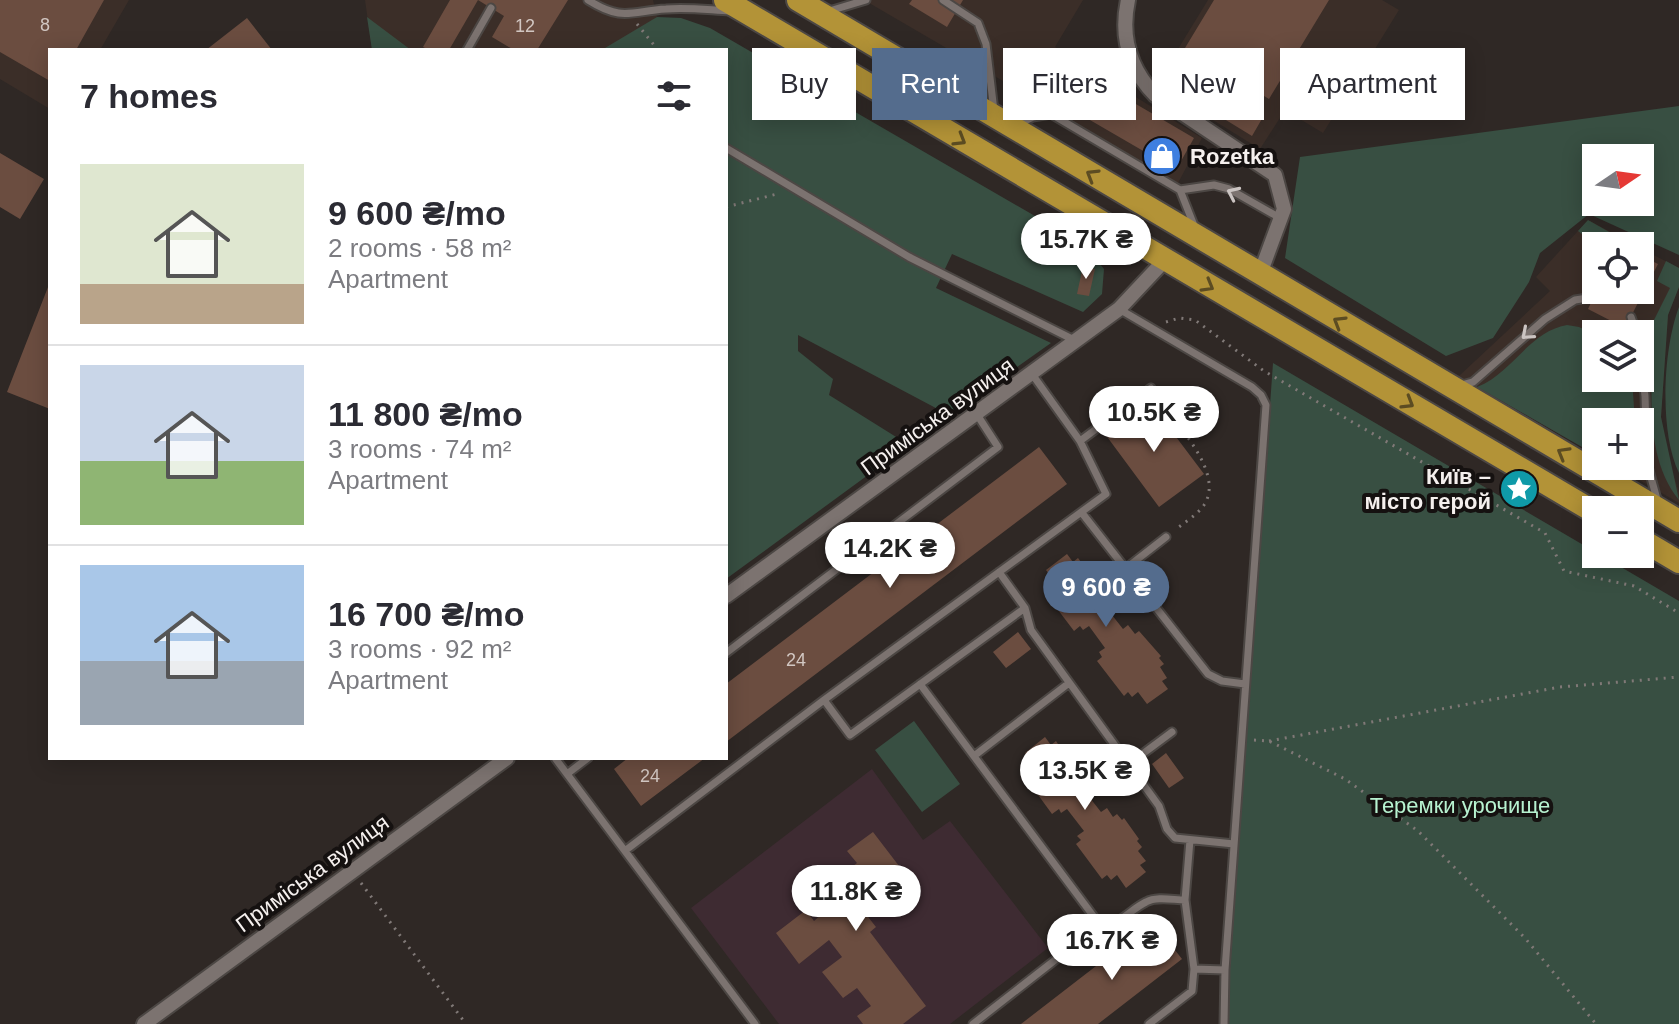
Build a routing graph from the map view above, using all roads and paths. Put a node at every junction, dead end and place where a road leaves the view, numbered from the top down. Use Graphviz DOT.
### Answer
graph roads {
  1 [pos="588,0"];
  2 [pos="798,0"];
  3 [pos="866,0"];
  4 [pos="943,0"];
  5 [pos="1128,0"];
  6 [pos="734,6"];
  7 [pos="491,8"];
  8 [pos="821,13"];
  9 [pos="629,15"];
  10 [pos="468,48"];
  11 [pos="656,48"];
  12 [pos="1003,122"];
  13 [pos="728,149"];
  14 [pos="796,189"];
  15 [pos="1180,190"];
  16 [pos="728,206"];
  17 [pos="1282,219"];
  18 [pos="1198,238"];
  19 [pos="1164,261"];
  20 [pos="1260,274"];
  21 [pos="1582,299"];
  22 [pos="1119,309"];
  23 [pos="1631,317"];
  24 [pos="1632,320"];
  25 [pos="1151,327"];
  26 [pos="1076,341"];
  27 [pos="1032,374"];
  28 [pos="1151,388"];
  29 [pos="1452,388"];
  30 [pos="1645,392"];
  31 [pos="976,413"];
  32 [pos="1080,441"];
  33 [pos="1582,505"];
  34 [pos="1082,513"];
  35 [pos="1669,515"];
  36 [pos="1166,537"];
  37 [pos="1654,547"];
  38 [pos="1679,562"];
  39 [pos="1125,569"];
  40 [pos="999,572"];
  41 [pos="728,595"];
  42 [pos="1025,608"];
  43 [pos="1679,613"];
  44 [pos="728,651"];
  45 [pos="1679,677"];
  46 [pos="1069,683"];
  47 [pos="920,684"];
  48 [pos="1245,684"];
  49 [pos="824,700"];
  50 [pos="1172,732"];
  51 [pos="1242,739"];
  52 [pos="1269,741"];
  53 [pos="974,756"];
  54 [pos="504,760"];
  55 [pos="556,760"];
  56 [pos="585,760"];
  57 [pos="1129,764"];
  58 [pos="567,774"];
  59 [pos="1190,840"];
  60 [pos="1234,844"];
  61 [pos="626,850"];
  62 [pos="352,871"];
  63 [pos="1185,900"];
  64 [pos="1100,925"];
  65 [pos="1194,969"];
  66 [pos="1225,970"];
  67 [pos="144,1024"];
  68 [pos="466,1024"];
  69 [pos="755,1024"];
  70 [pos="973,1024"];
  71 [pos="1149,1024"];
  72 [pos="1224,1024"];
  73 [pos="1596,1024"];
  1 -- 9 [label="lane"];
  2 -- 8 [label="highway"];
  3 -- 8 [label="lane"];
  4 -- 12 [label="lane"];
  5 -- 17 [label="street"];
  6 -- 9 [label="lane"];
  6 -- 19 [label="highway, one-way"];
  7 -- 10 [label="lane"];
  8 -- 12 [label="highway"];
  9 -- 11 [label="path"];
  12 -- 15 [label="lane"];
  18 -- 12 [label="highway, one-way"];
  13 -- 14 [label="lane"];
  14 -- 16 [label="path"];
  14 -- 26 [label="lane"];
  17 -- 15 [label="lane, one-way"];
  15 -- 18 [label="lane"];
  17 -- 20 [label="street"];
  18 -- 20 [label="highway"];
  19 -- 22 [label="street, Приміська вулиця"];
  19 -- 33 [label="highway, one-way"];
  29 -- 20 [label="highway, one-way"];
  21 -- 29 [label="lane, one-way"];
  22 -- 25 [label="lane"];
  22 -- 26 [label="street, Приміська вулиця"];
  23 -- 24 [label="lane"];
  25 -- 43 [label="path"];
  25 -- 48 [label="lane"];
  26 -- 27 [label="street, Приміська вулиця"];
  27 -- 31 [label="street, Приміська вулиця"];
  27 -- 32 [label="lane"];
  28 -- 32 [label="lane"];
  28 -- 36 [label="path"];
  35 -- 29 [label="highway, one-way"];
  30 -- 35 [label="lane"];
  31 -- 41 [label="street, Приміська вулиця"];
  31 -- 44 [label="lane"];
  32 -- 34 [label="lane"];
  34 -- 39 [label="lane"];
  34 -- 40 [label="lane"];
  36 -- 39 [label="lane"];
  37 -- 38 [label="highway"];
  39 -- 48 [label="lane"];
  40 -- 42 [label="lane"];
  40 -- 49 [label="lane"];
  42 -- 46 [label="lane"];
  42 -- 47 [label="lane"];
  45 -- 52 [label="path"];
  46 -- 53 [label="lane"];
  46 -- 57 [label="lane"];
  47 -- 49 [label="lane"];
  47 -- 53 [label="lane"];
  48 -- 51 [label="lane"];
  49 -- 61 [label="lane"];
  50 -- 57 [label="lane"];
  51 -- 52 [label="path"];
  51 -- 60 [label="lane"];
  52 -- 73 [label="path"];
  53 -- 64 [label="lane"];
  54 -- 62 [label="street, Приміська вулиця"];
  55 -- 58 [label="lane"];
  56 -- 58 [label="lane"];
  57 -- 59 [label="lane"];
  58 -- 61 [label="lane"];
  59 -- 60 [label="lane"];
  59 -- 63 [label="lane"];
  60 -- 66 [label="lane"];
  61 -- 69 [label="lane"];
  62 -- 67 [label="street, Приміська вулиця"];
  62 -- 68 [label="path"];
  63 -- 64 [label="lane"];
  63 -- 65 [label="lane"];
  64 -- 70 [label="lane"];
  65 -- 66 [label="lane"];
  65 -- 71 [label="lane"];
  66 -- 72 [label="lane"];
}
